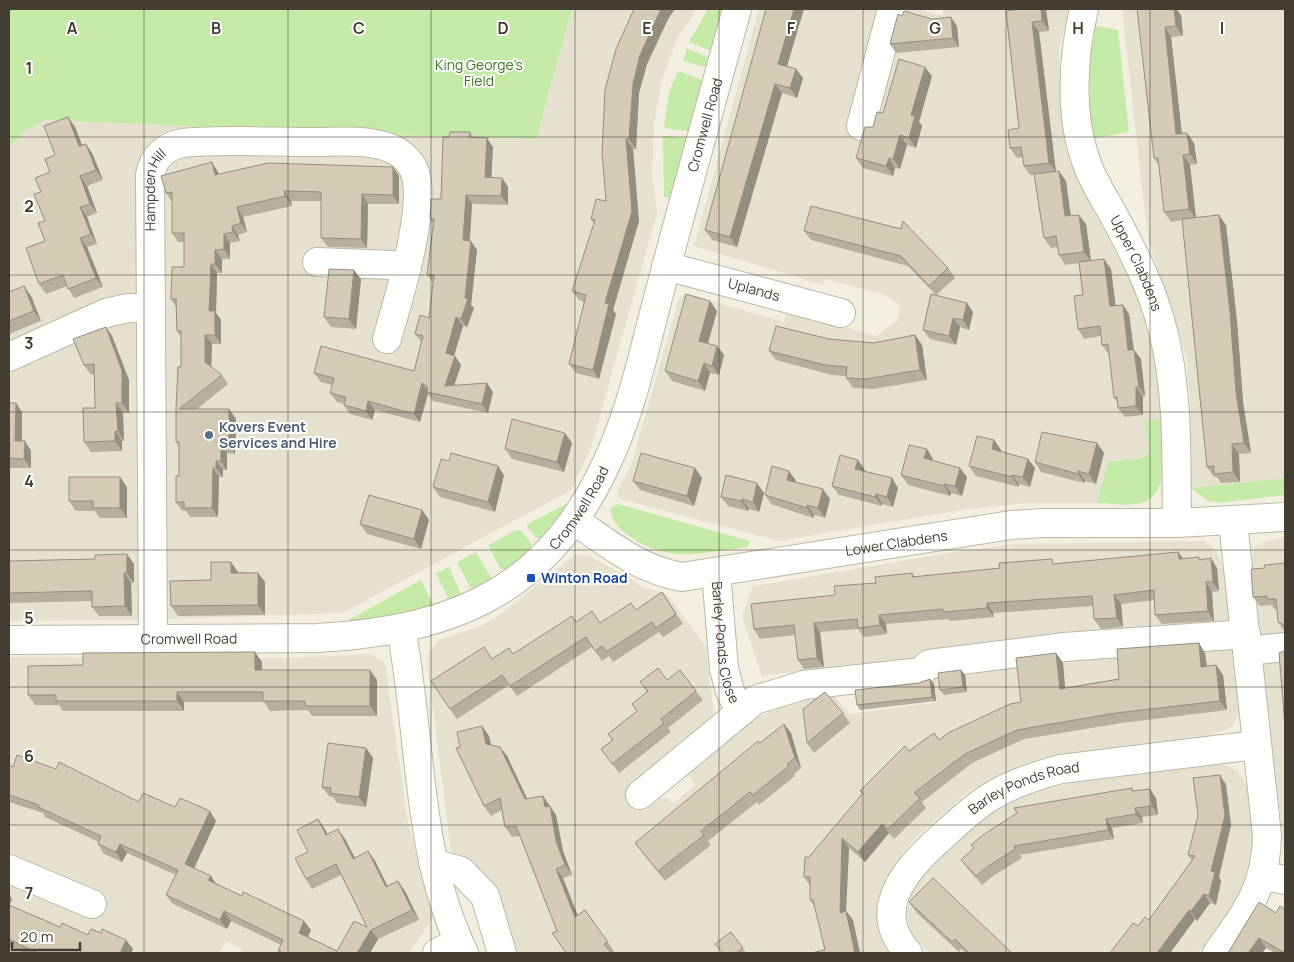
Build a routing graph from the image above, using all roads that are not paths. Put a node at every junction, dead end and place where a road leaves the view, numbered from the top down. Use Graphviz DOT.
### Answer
graph roads {
  1 [pos="737,9"];
  2 [pos="892,9"];
  3 [pos="1084,9"];
  4 [pos="861,126"];
  5 [pos="317,262"];
  6 [pos="666,266"];
  7 [pos="406,268"];
  8 [pos="150,308"];
  9 [pos="841,313"];
  10 [pos="387,339"];
  11 [pos="9,357"];
  12 [pos="1285,518"];
  13 [pos="575,521"];
  14 [pos="1233,522"];
  15 [pos="1177,523"];
  16 [pos="716,572"];
  17 [pos="401,630"];
  18 [pos="152,638"];
  19 [pos="9,640"];
  20 [pos="1246,643"];
  21 [pos="1285,647"];
  22 [pos="740,712"];
  23 [pos="1256,745"];
  24 [pos="640,795"];
  25 [pos="432,863"];
  26 [pos="9,869"];
  27 [pos="1274,878"];
  28 [pos="92,904"];
  29 [pos="453,949"];
  30 [pos="502,953"];
  31 [pos="908,953"];
  32 [pos="1216,953"];
  1 -- 6 [label="street, Cromwell Road"];
  2 -- 4 [label="street"];
  3 -- 15 [label="street, Upper Clabdens"];
  5 -- 7 [label="street"];
  6 -- 9 [label="street, Uplands"];
  6 -- 13 [label="street, Cromwell Road"];
  7 -- 8 [label="street, Hampden Hill"];
  7 -- 10 [label="street, Hampden Hill"];
  8 -- 11 [label="street"];
  8 -- 18 [label="street, Hampden Hill"];
  12 -- 14 [label="street, Lower Clabdens"];
  13 -- 16 [label="street, Lower Clabdens"];
  13 -- 17 [label="street, Cromwell Road"];
  14 -- 15 [label="street, Lower Clabdens"];
  14 -- 20 [label="street"];
  15 -- 16 [label="street, Lower Clabdens"];
  16 -- 22 [label="street, Barley Ponds Close"];
  17 -- 18 [label="street, Cromwell Road"];
  17 -- 25 [label="street"];
  18 -- 19 [label="street, Cromwell Road"];
  20 -- 21 [label="street, Barley Ponds Close"];
  20 -- 22 [label="street, Barley Ponds Close"];
  20 -- 23 [label="street"];
  22 -- 24 [label="street, Barley Ponds Close"];
  23 -- 27 [label="street"];
  23 -- 31 [label="street, Barley Ponds Road"];
  25 -- 29 [label="street"];
  25 -- 30 [label="street"];
  26 -- 28 [label="street"];
  27 -- 32 [label="street"];
}
